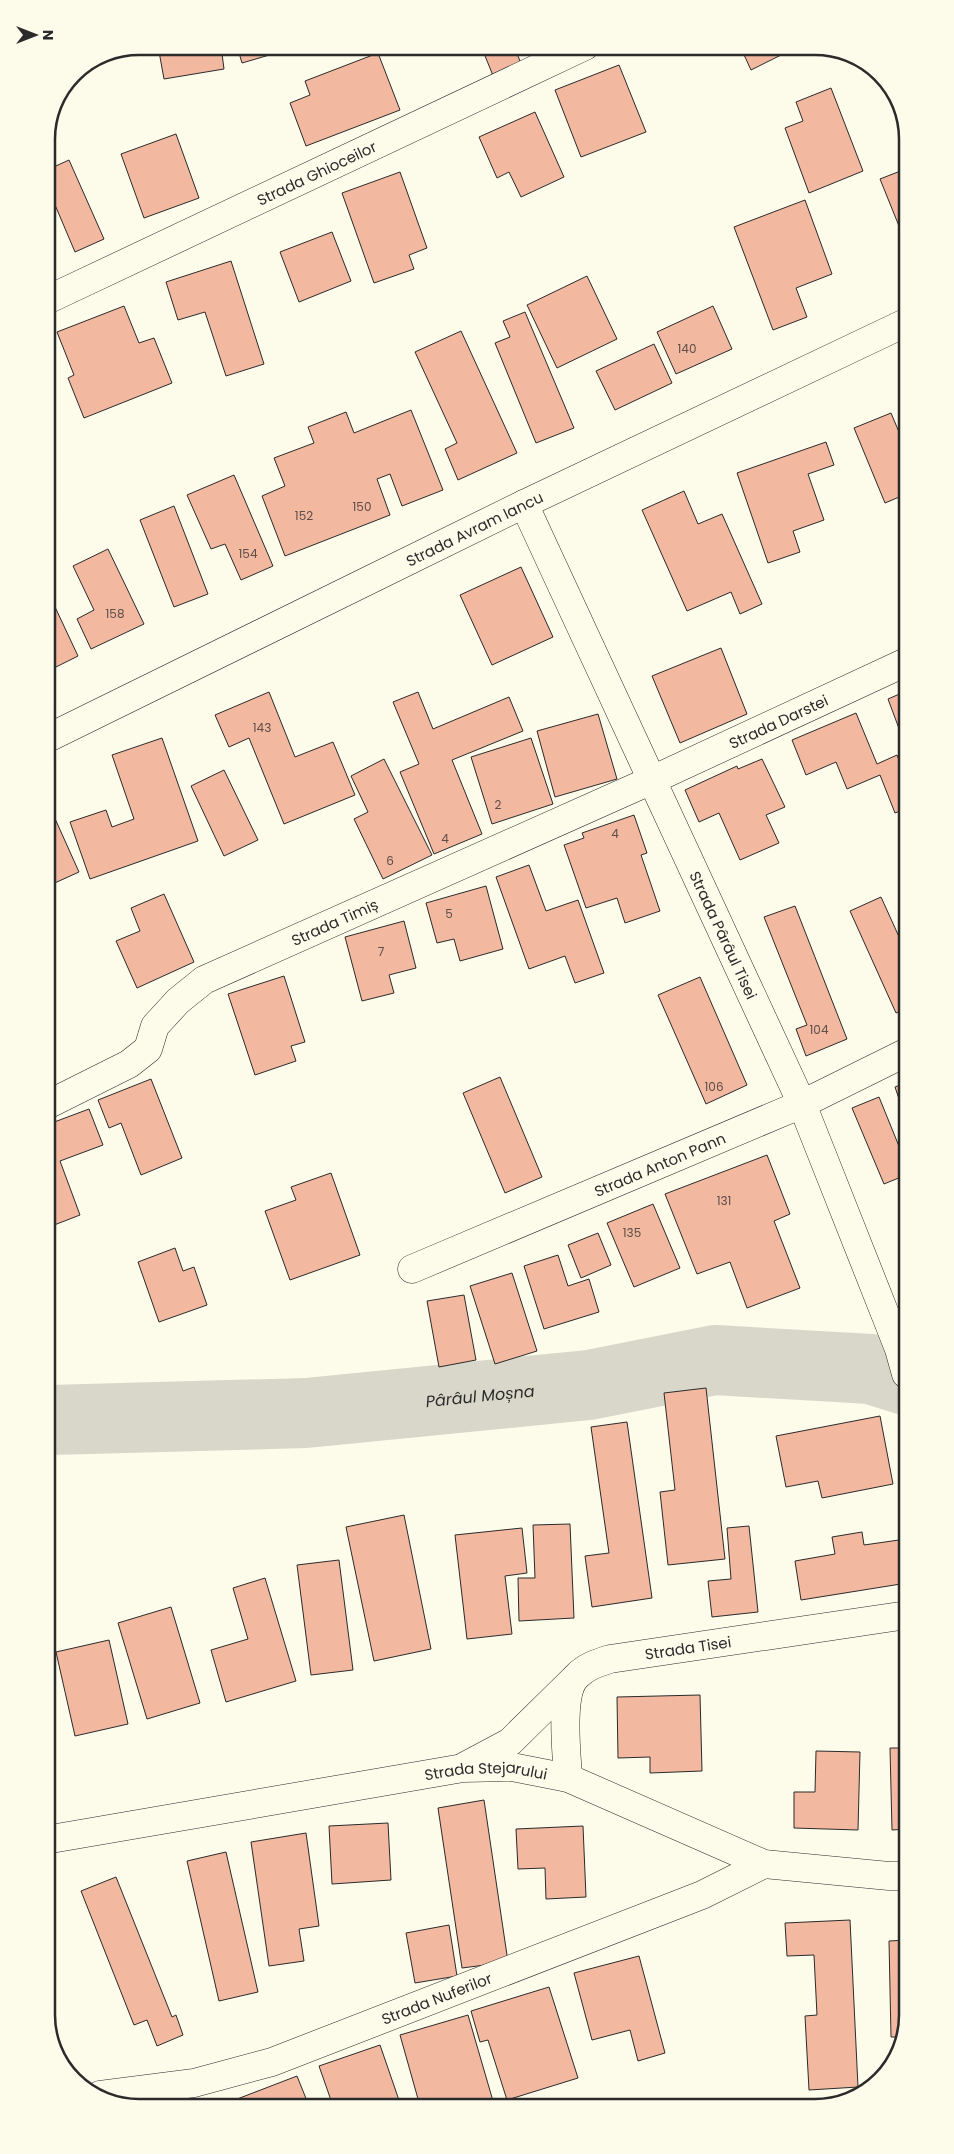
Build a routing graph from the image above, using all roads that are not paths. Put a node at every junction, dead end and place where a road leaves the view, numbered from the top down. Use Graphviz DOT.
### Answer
graph roads {
  1 [pos="567,55"];
  2 [pos="55,296"];
  3 [pos="899,326"];
  4 [pos="524,504"];
  5 [pos="899,665"];
  6 [pos="55,728"];
  7 [pos="652,780"];
  8 [pos="899,1056"];
  9 [pos="55,1101"];
  10 [pos="802,1104"];
  11 [pos="412,1269"];
  12 [pos="899,1354"];
  13 [pos="899,1617"];
  14 [pos="574,1678"];
  15 [pos="463,1768"];
  16 [pos="568,1778"];
  17 [pos="55,1838"];
  18 [pos="764,1864"];
  19 [pos="899,1876"];
  20 [pos="110,2094"];
  1 -- 2 [label="street, Strada Ghioceilor"];
  3 -- 4 [label="street, Strada Avram Iancu"];
  4 -- 6 [label="street, Strada Avram Iancu"];
  4 -- 7 [label="street, Strada Pârâul Tisei"];
  5 -- 7 [label="street, Strada Darstei"];
  7 -- 9 [label="street, Strada Timiș"];
  7 -- 10 [label="street, Strada Pârâul Tisei"];
  8 -- 10 [label="street, Strada Anton Pann"];
  10 -- 11 [label="street, Strada Anton Pann"];
  10 -- 12 [label="street, Strada Pârâul Tisei"];
  13 -- 14 [label="street, Strada Tisei"];
  14 -- 15 [label="street, Strada Tisei"];
  14 -- 16 [label="street"];
  15 -- 16 [label="street, Strada Stejarului"];
  15 -- 17 [label="street, Strada Stejarului"];
  16 -- 18 [label="street, Strada Stejarului"];
  18 -- 19 [label="street, Strada Stejarului"];
  18 -- 20 [label="street, Strada Nuferilor"];
}
